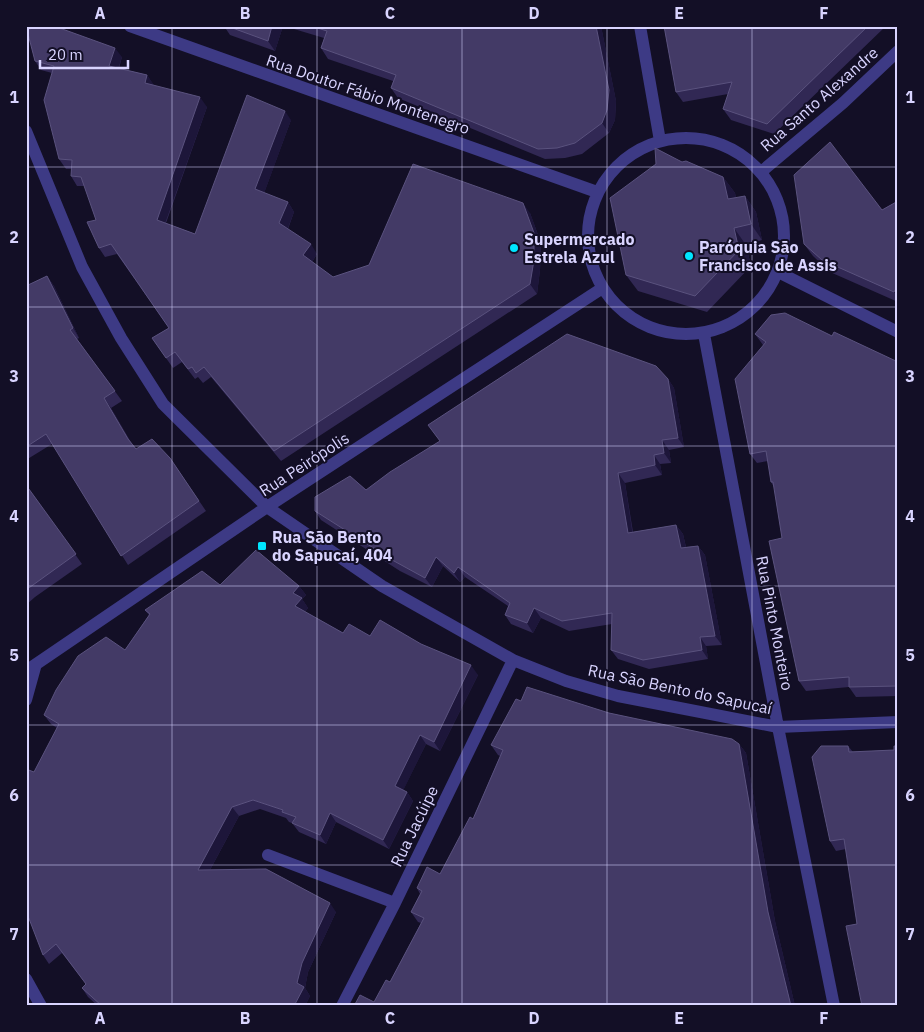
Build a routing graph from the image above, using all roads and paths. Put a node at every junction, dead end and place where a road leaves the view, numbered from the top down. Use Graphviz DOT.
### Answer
graph roads {
  1 [pos="130,26"];
  2 [pos="640,26"];
  3 [pos="898,51"];
  4 [pos="26,131"];
  5 [pos="660,141"];
  6 [pos="761,172"];
  7 [pos="597,192"];
  8 [pos="778,272"];
  9 [pos="602,289"];
  10 [pos="898,332"];
  11 [pos="704,334"];
  12 [pos="267,507"];
  13 [pos="512,660"];
  14 [pos="31,667"];
  15 [pos="26,700"];
  16 [pos="898,722"];
  17 [pos="778,727"];
  18 [pos="268,855"];
  19 [pos="395,903"];
  20 [pos="26,979"];
  21 [pos="41,1006"];
  22 [pos="342,1006"];
  23 [pos="834,1006"];
  1 -- 7 [label="street, Rua Doutor Fábio Montenegro"];
  2 -- 5 [label="street"];
  3 -- 6 [label="street, Rua Santo Alexandre"];
  4 -- 12 [label="street, Rua São Bento do Sapucaí"];
  5 -- 6 [label="street"];
  5 -- 7 [label="street"];
  6 -- 8 [label="street"];
  7 -- 9 [label="street"];
  8 -- 10 [label="street"];
  8 -- 11 [label="street"];
  9 -- 11 [label="street"];
  9 -- 12 [label="street, Rua Peirópolis"];
  11 -- 17 [label="street, Rua Pinto Monteiro"];
  12 -- 13 [label="street, Rua São Bento do Sapucaí"];
  12 -- 14 [label="street, Rua Peirópolis"];
  13 -- 17 [label="street, Rua São Bento do Sapucaí"];
  13 -- 19 [label="street, Rua Jacúipe"];
  14 -- 15 [label="street"];
  16 -- 17 [label="street, Rua São Bento do Sapucaí"];
  17 -- 23 [label="street, Rua Pinto Monteiro"];
  18 -- 19 [label="street"];
  19 -- 22 [label="street, Rua Jacúipe"];
  20 -- 21 [label="street"];
}
